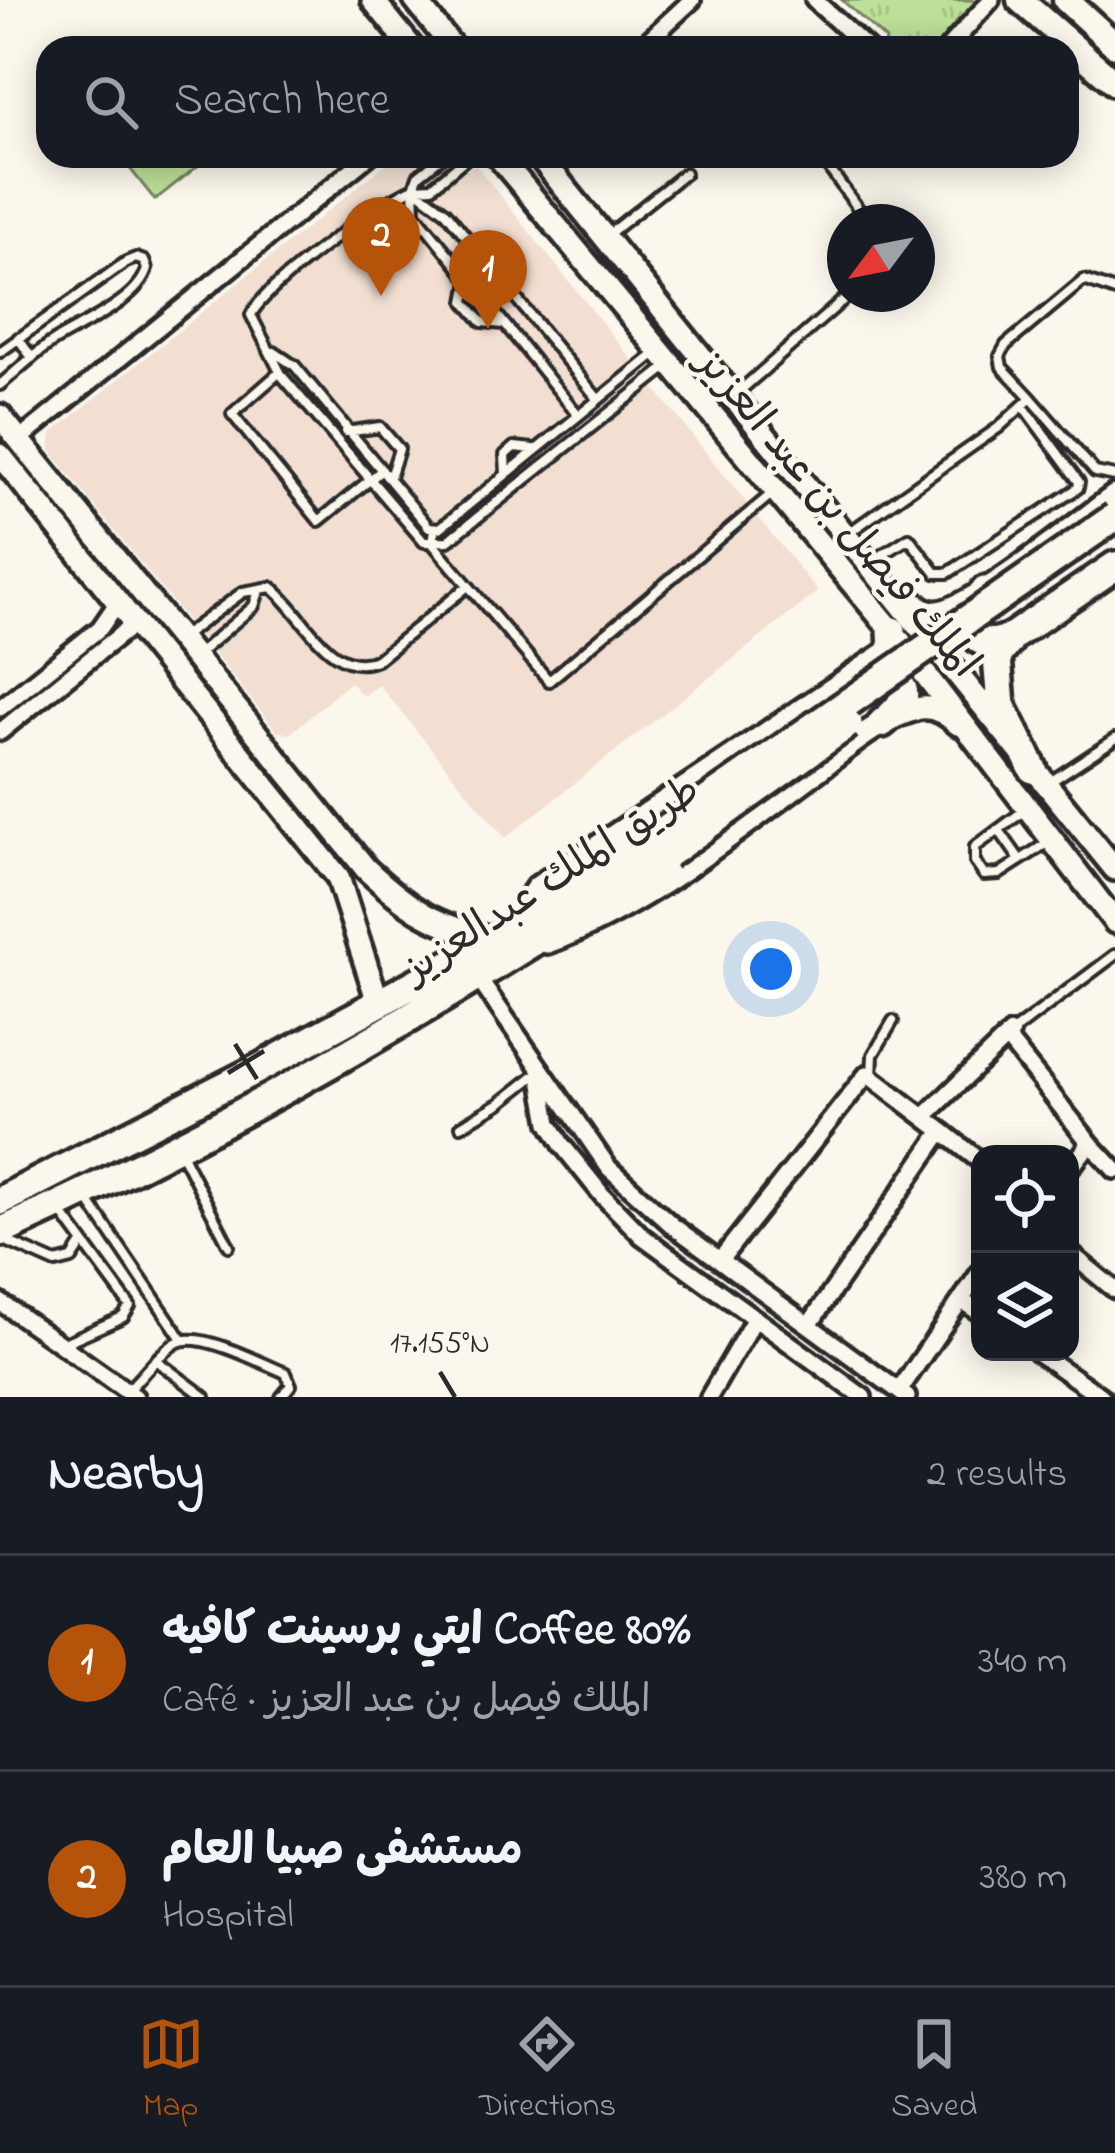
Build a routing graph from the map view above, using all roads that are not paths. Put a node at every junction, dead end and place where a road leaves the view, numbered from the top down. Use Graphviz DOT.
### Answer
graph roads {
  1 [pos="374,0"];
  2 [pos="415,0"];
  3 [pos="692,0"];
  4 [pos="814,0"];
  5 [pos="992,0"];
  6 [pos="1020,0"];
  7 [pos="1066,0"];
  8 [pos="402,36"];
  9 [pos="444,36"];
  10 [pos="653,36"];
  11 [pos="854,36"];
  12 [pos="959,36"];
  13 [pos="1061,36"];
  14 [pos="1115,45"];
  15 [pos="1079,52"];
  16 [pos="1115,83"];
  17 [pos="355,168"];
  18 [pos="428,168"];
  19 [pos="455,168"];
  20 [pos="508,168"];
  21 [pos="549,168"];
  22 [pos="829,168"];
  23 [pos="685,173"];
  24 [pos="414,188"];
  25 [pos="855,204"];
  26 [pos="604,238"];
  27 [pos="469,280"];
  28 [pos="1115,291"];
  29 [pos="830,312"];
  30 [pos="505,325"];
  31 [pos="17,338"];
  32 [pos="0,352"];
  33 [pos="273,352"];
  34 [pos="32,358"];
  35 [pos="663,358"];
  36 [pos="280,372"];
  37 [pos="0,386"];
  38 [pos="733,398"];
  39 [pos="598,399"];
  40 [pos="1027,402"];
  41 [pos="578,415"];
  42 [pos="0,416"];
  43 [pos="349,430"];
  44 [pos="337,439"];
  45 [pos="20,440"];
  46 [pos="0,455"];
  47 [pos="382,470"];
  48 [pos="1115,476"];
  49 [pos="390,479"];
  50 [pos="369,480"];
  51 [pos="774,492"];
  52 [pos="1115,496"];
  53 [pos="1115,518"];
  54 [pos="435,527"];
  55 [pos="846,536"];
  56 [pos="1115,540"];
  57 [pos="433,544"];
  58 [pos="1115,566"];
  59 [pos="873,570"];
  60 [pos="469,586"];
  61 [pos="259,591"];
  62 [pos="985,591"];
  63 [pos="118,602"];
  64 [pos="135,623"];
  65 [pos="892,631"];
  66 [pos="1013,636"];
  67 [pos="180,638"];
  68 [pos="195,657"];
  69 [pos="855,678"];
  70 [pos="0,708"];
  71 [pos="882,723"];
  72 [pos="0,732"];
  73 [pos="1115,739"];
  74 [pos="987,750"];
  75 [pos="1039,777"];
  76 [pos="1029,808"];
  77 [pos="999,830"];
  78 [pos="1052,840"];
  79 [pos="661,845"];
  80 [pos="1020,860"];
  81 [pos="1115,869"];
  82 [pos="1115,922"];
  83 [pos="510,940"];
  84 [pos="1115,956"];
  85 [pos="478,978"];
  86 [pos="378,1002"];
  87 [pos="893,1021"];
  88 [pos="1008,1035"];
  89 [pos="540,1071"];
  90 [pos="872,1078"];
  91 [pos="924,1118"];
  92 [pos="461,1126"];
  93 [pos="942,1131"];
  94 [pos="1090,1143"];
  95 [pos="177,1146"];
  96 [pos="971,1154"];
  97 [pos="1079,1157"];
  98 [pos="1115,1170"];
  99 [pos="0,1181"];
  100 [pos="32,1186"];
  101 [pos="83,1193"];
  102 [pos="0,1201"];
  103 [pos="57,1206"];
  104 [pos="0,1235"];
  105 [pos="83,1242"];
  106 [pos="230,1246"];
  107 [pos="720,1260"];
  108 [pos="1079,1260"];
  109 [pos="971,1285"];
  110 [pos="1115,1290"];
  111 [pos="961,1300"];
  112 [pos="0,1302"];
  113 [pos="971,1307"];
  114 [pos="755,1318"];
  115 [pos="809,1325"];
  116 [pos="182,1339"];
  117 [pos="61,1345"];
  118 [pos="158,1361"];
  119 [pos="1050,1361"];
  120 [pos="131,1394"];
  121 [pos="903,1394"];
  122 [pos="205,1397"];
  123 [pos="281,1397"];
  124 [pos="709,1397"];
  125 [pos="863,1397"];
  126 [pos="1102,1397"];
  1 -- 8 [label="street"];
  2 -- 9 [label="street"];
  3 -- 10 [label="street"];
  4 -- 11 [label="street"];
  5 -- 12 [label="street"];
  6 -- 13 [label="main road"];
  7 -- 14 [label="main road"];
  15 -- 16 [label="main road"];
  17 -- 45 [label="street"];
  18 -- 24 [label="lane"];
  19 -- 24 [label="lane"];
  20 -- 35 [label="street, الملك فيصل بن عبد العزيز"];
  21 -- 26 [label="street, الملك فيصل بن عبد العزيز"];
  22 -- 25 [label="lane"];
  23 -- 26 [label="lane"];
  24 -- 27 [label="lane"];
  24 -- 33 [label="lane"];
  24 -- 39 [label="lane"];
  26 -- 38 [label="street, الملك فيصل بن عبد العزيز"];
  27 -- 30 [label="lane"];
  27 -- 30 [label="lane"];
  28 -- 40 [label="lane"];
  29 -- 38 [label="lane"];
  30 -- 41 [label="lane"];
  31 -- 32 [label="lane"];
  31 -- 34 [label="lane"];
  31 -- 34 [label="lane"];
  33 -- 36 [label="lane"];
  33 -- 43 [label="lane"];
  34 -- 37 [label="lane"];
  35 -- 39 [label="lane"];
  35 -- 51 [label="street, الملك فيصل بن عبد العزيز"];
  35 -- 57 [label="lane"];
  36 -- 44 [label="lane"];
  36 -- 50 [label="lane"];
  38 -- 55 [label="street, الملك فيصل بن عبد العزيز"];
  39 -- 41 [label="lane"];
  40 -- 48 [label="lane"];
  40 -- 55 [label="lane"];
  40 -- 59 [label="lane"];
  41 -- 54 [label="lane"];
  42 -- 45 [label="street"];
  43 -- 44 [label="lane"];
  43 -- 47 [label="lane"];
  43 -- 49 [label="lane"];
  44 -- 50 [label="lane"];
  45 -- 67 [label="street"];
  46 -- 63 [label="street"];
  47 -- 49 [label="lane"];
  47 -- 50 [label="lane"];
  49 -- 54 [label="lane"];
  50 -- 57 [label="lane"];
  51 -- 60 [label="lane"];
  51 -- 65 [label="street, الملك فيصل بن عبد العزيز"];
  52 -- 62 [label="street"];
  53 -- 79 [label="highway, طريق الملك عبدالعزيز, bridge"];
  54 -- 57 [label="lane"];
  55 -- 59 [label="street, الملك فيصل بن عبد العزيز"];
  56 -- 79 [label="highway, طريق الملك عبدالعزيز, bridge"];
  57 -- 60 [label="lane"];
  58 -- 66 [label="highway"];
  59 -- 62 [label="street"];
  59 -- 75 [label="street, الملك فيصل بن عبد العزيز"];
  60 -- 61 [label="lane"];
  61 -- 67 [label="lane"];
  61 -- 68 [label="lane"];
  62 -- 66 [label="highway"];
  63 -- 64 [label="street"];
  63 -- 70 [label="street"];
  64 -- 72 [label="street"];
  64 -- 86 [label="street"];
  65 -- 69 [label="highway"];
  65 -- 74 [label="street, الملك فيصل بن عبد العزيز"];
  66 -- 75 [label="highway"];
  67 -- 68 [label="street"];
  68 -- 83 [label="street"];
  69 -- 71 [label="highway"];
  69 -- 83 [label="highway"];
  71 -- 74 [label="street"];
  71 -- 83 [label="street"];
  73 -- 75 [label="lane"];
  74 -- 76 [label="street, الملك فيصل بن عبد العزيز"];
  75 -- 81 [label="street, الملك فيصل بن عبد العزيز"];
  76 -- 77 [label="lane"];
  76 -- 78 [label="street, الملك فيصل بن عبد العزيز"];
  77 -- 80 [label="lane"];
  77 -- 80 [label="lane"];
  78 -- 80 [label="lane"];
  78 -- 82 [label="street, الملك فيصل بن عبد العزيز"];
  79 -- 83 [label="highway, طريق الملك عبدالعزيز"];
  83 -- 85 [label="highway, طريق الملك عبدالعزيز"];
  83 -- 86 [label="highway, طريق الملك عبدالعزيز"];
  84 -- 88 [label="lane"];
  85 -- 89 [label="street"];
  85 -- 95 [label="highway, طريق الملك عبدالعزيز"];
  86 -- 100 [label="highway, طريق الملك عبدالعزيز"];
  87 -- 90 [label="lane"];
  88 -- 91 [label="street"];
  88 -- 94 [label="street"];
  89 -- 92 [label="lane"];
  89 -- 107 [label="street"];
  89 -- 114 [label="street"];
  90 -- 91 [label="street"];
  90 -- 107 [label="street"];
  91 -- 93 [label="street"];
  93 -- 96 [label="street"];
  93 -- 115 [label="street"];
  94 -- 97 [label="street"];
  94 -- 98 [label="street"];
  95 -- 101 [label="highway, طريق الملك عبدالعزيز"];
  95 -- 106 [label="lane"];
  99 -- 100 [label="street"];
  100 -- 102 [label="highway, طريق الملك عبدالعزيز"];
  101 -- 103 [label="highway, طريق الملك عبدالعزيز"];
  101 -- 116 [label="lane"];
  103 -- 104 [label="highway, طريق الملك عبدالعزيز"];
  103 -- 105 [label="lane"];
  104 -- 105 [label="lane"];
  105 -- 117 [label="lane"];
  107 -- 115 [label="street"];
  108 -- 110 [label="street"];
  109 -- 111 [label="street"];
  111 -- 113 [label="street"];
  111 -- 121 [label="street"];
  112 -- 117 [label="street"];
  114 -- 124 [label="street"];
  114 -- 125 [label="street"];
  115 -- 121 [label="street"];
  116 -- 118 [label="lane"];
  116 -- 123 [label="lane"];
  117 -- 120 [label="street"];
  118 -- 120 [label="lane"];
  118 -- 122 [label="lane"];
  119 -- 126 [label="street"];
}
